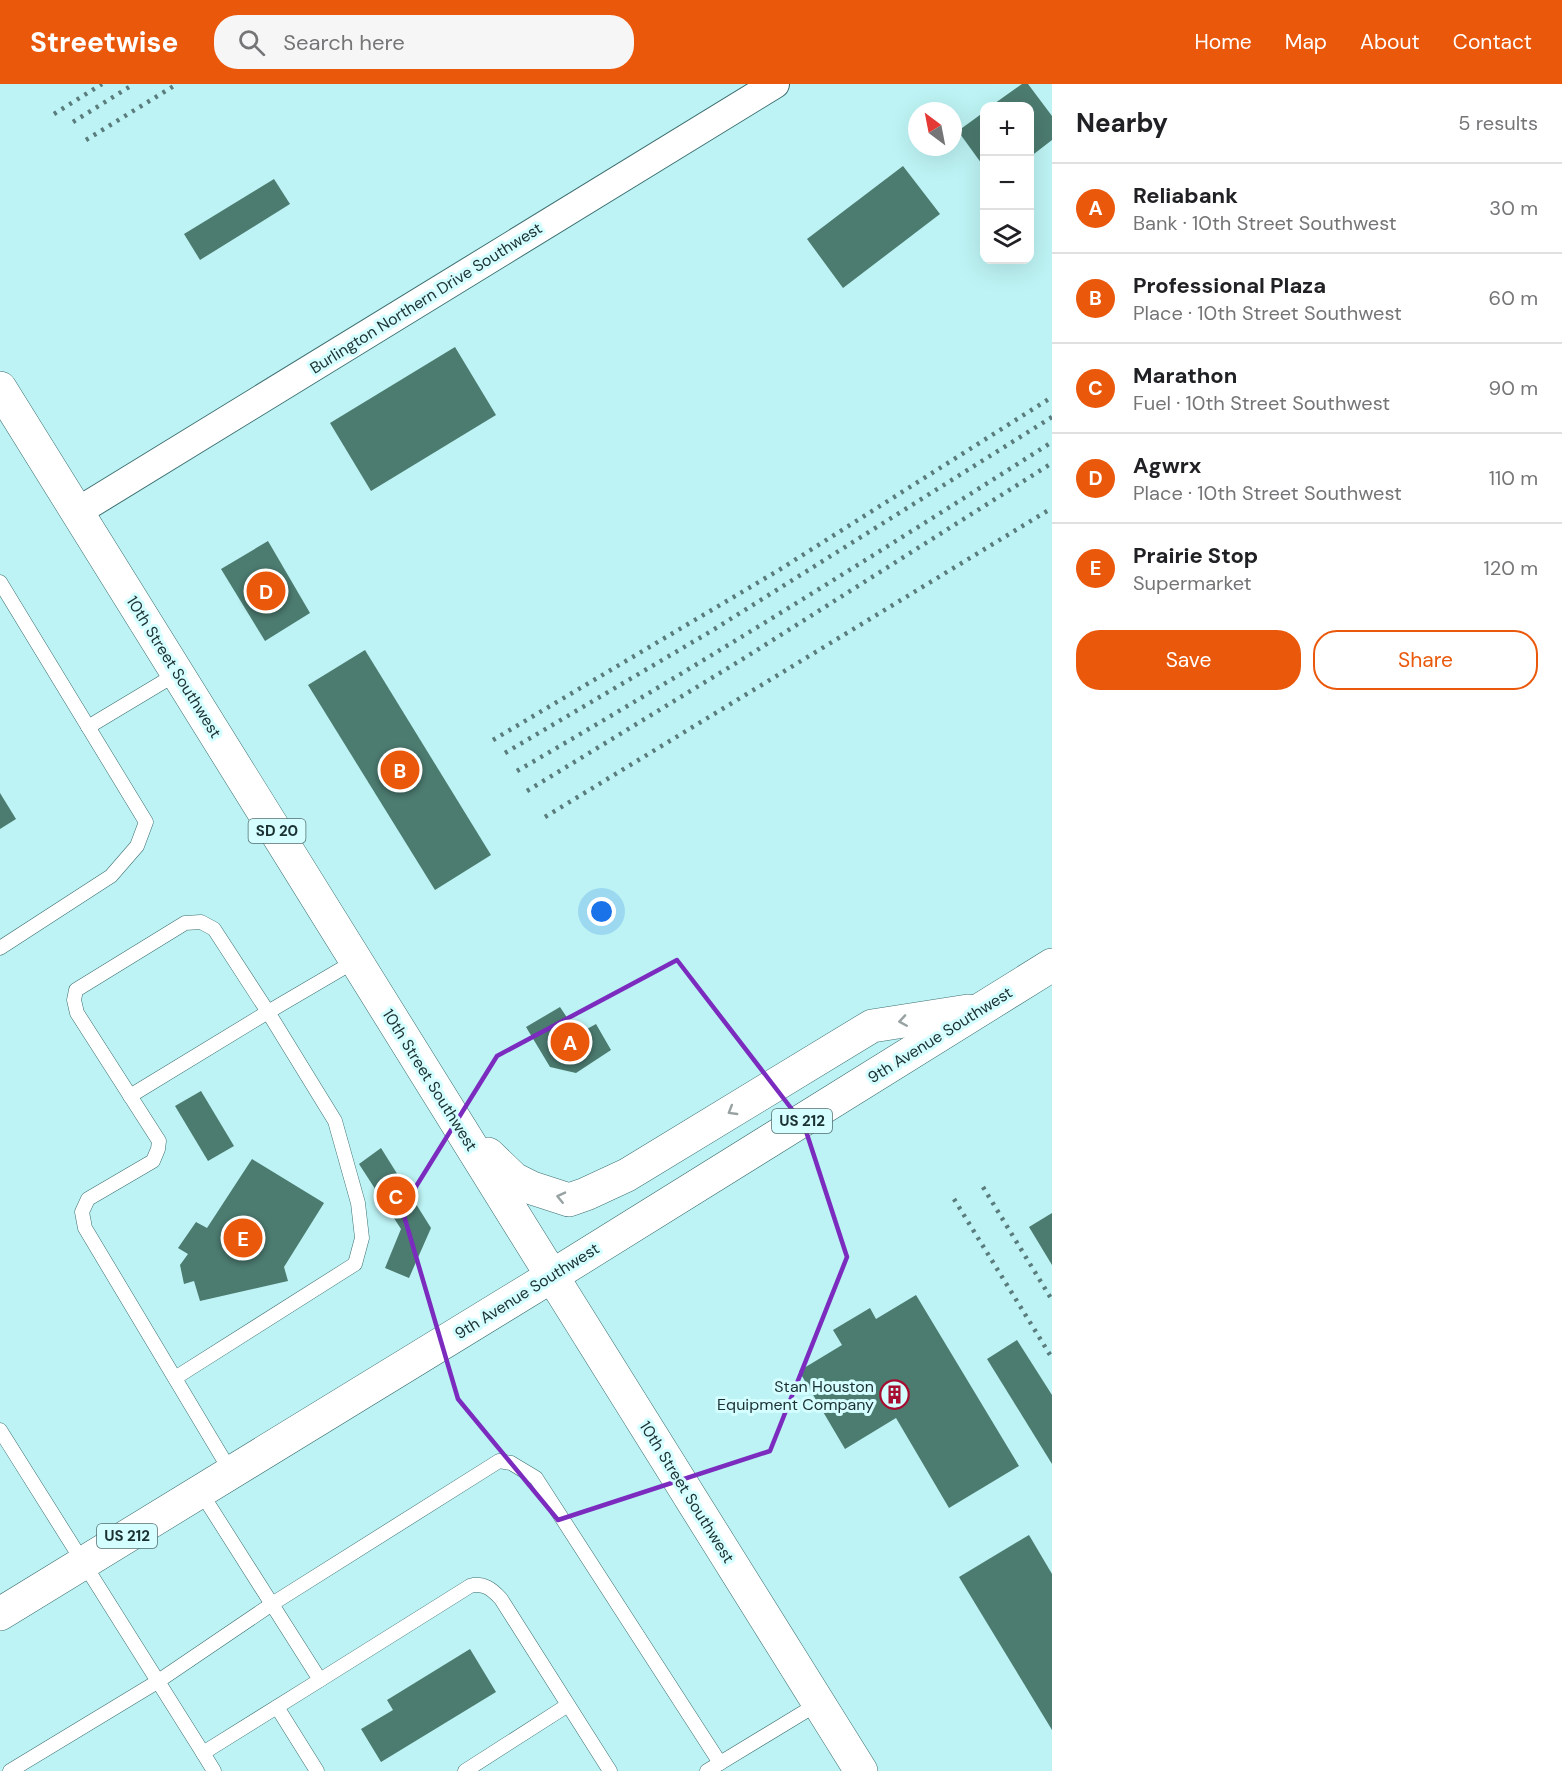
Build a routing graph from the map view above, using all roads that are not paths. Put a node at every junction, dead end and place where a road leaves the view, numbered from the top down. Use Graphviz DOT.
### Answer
graph roads {
  1 [pos="775,84"];
  2 [pos="0,388"];
  3 [pos="77,512"];
  4 [pos="0,582"];
  5 [pos="178,673"];
  6 [pos="88,727"];
  7 [pos="0,948"];
  8 [pos="355,961"];
  9 [pos="1052,966"];
  10 [pos="982,1008"];
  11 [pos="268,1012"];
  12 [pos="130,1096"];
  13 [pos="461,1129"];
  14 [pos="552,1276"];
  15 [pos="175,1378"];
  16 [pos="0,1430"];
  17 [pos="231,1472"];
  18 [pos="200,1491"];
  19 [pos="82,1563"];
  20 [pos="272,1604"];
  21 [pos="0,1614"];
  22 [pos="320,1680"];
  23 [pos="158,1682"];
  24 [pos="819,1703"];
  25 [pos="568,1705"];
  26 [pos="277,1707"];
  27 [pos="203,1753"];
  28 [pos="720,1763"];
  29 [pos="10,1771"];
  30 [pos="214,1771"];
  31 [pos="317,1771"];
  32 [pos="465,1771"];
  33 [pos="610,1771"];
  34 [pos="707,1771"];
  35 [pos="861,1771"];
  1 -- 3 [label="street, Burlington Northern Drive Southwest"];
  2 -- 3 [label="main road, 10th Street Southwest / SD 20"];
  3 -- 5 [label="main road, 10th Street Southwest / SD 20"];
  4 -- 6 [label="lane"];
  5 -- 6 [label="lane"];
  5 -- 8 [label="main road, 10th Street Southwest / SD 20"];
  6 -- 7 [label="lane"];
  8 -- 11 [label="lane"];
  8 -- 13 [label="main road, 10th Street Southwest / SD 20"];
  9 -- 10 [label="main road, 9th Avenue Southwest / US 212"];
  10 -- 13 [label="main road, one-way"];
  10 -- 14 [label="main road, 9th Avenue Southwest / US 212"];
  11 -- 12 [label="lane"];
  11 -- 12 [label="lane"];
  11 -- 15 [label="lane"];
  12 -- 15 [label="lane"];
  13 -- 14 [label="main road, 10th Street Southwest / SD 20"];
  14 -- 17 [label="main road, 9th Avenue Southwest / US 212"];
  14 -- 24 [label="main road, 10th Street Southwest"];
  15 -- 17 [label="lane"];
  16 -- 19 [label="lane"];
  17 -- 18 [label="main road, 9th Avenue Southwest / US 212"];
  18 -- 19 [label="main road, 9th Avenue Southwest / US 212"];
  18 -- 20 [label="lane"];
  19 -- 21 [label="main road, 9th Avenue Southwest / US 212"];
  19 -- 23 [label="lane"];
  20 -- 22 [label="lane"];
  20 -- 23 [label="lane"];
  20 -- 28 [label="lane"];
  22 -- 25 [label="lane"];
  22 -- 26 [label="lane"];
  23 -- 27 [label="lane"];
  23 -- 29 [label="lane"];
  24 -- 28 [label="lane"];
  24 -- 35 [label="main road, 10th Street Southwest"];
  25 -- 32 [label="lane"];
  25 -- 33 [label="lane"];
  26 -- 27 [label="lane"];
  26 -- 31 [label="lane"];
  27 -- 30 [label="lane"];
  28 -- 34 [label="lane"];
}
